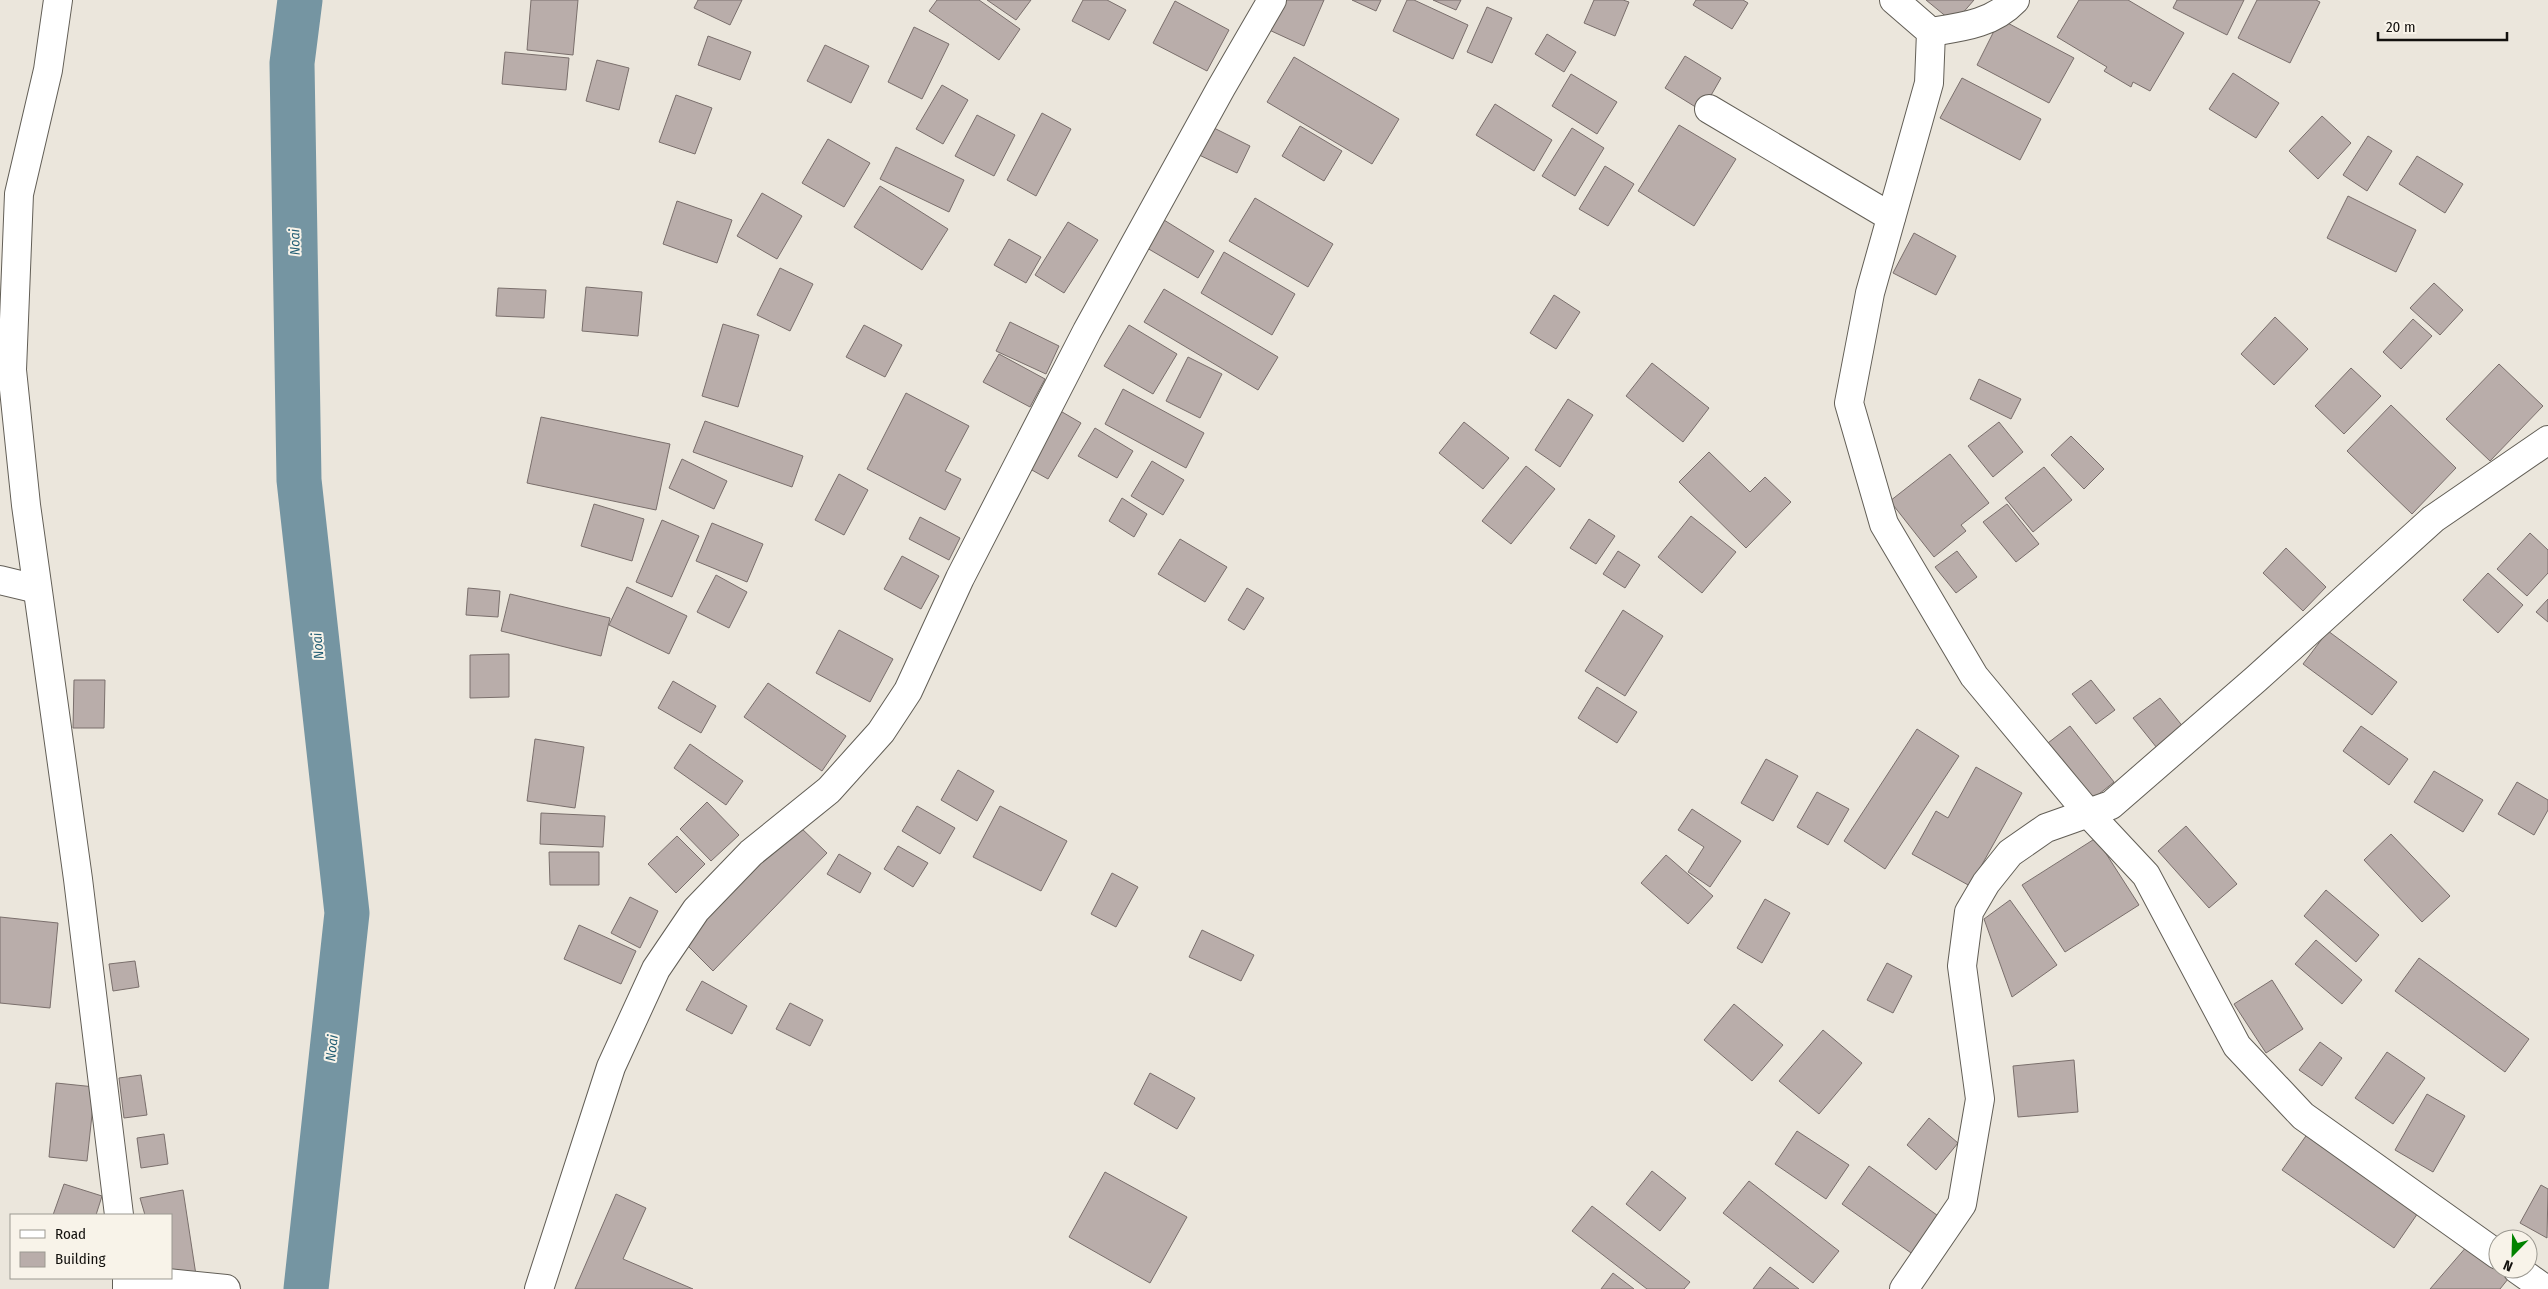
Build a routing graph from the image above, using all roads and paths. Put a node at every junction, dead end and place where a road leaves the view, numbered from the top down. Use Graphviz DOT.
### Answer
graph roads {
  1 [pos="58,0"];
  2 [pos="1272,0"];
  3 [pos="1894,0"];
  4 [pos="2015,0"];
  5 [pos="1931,32"];
  6 [pos="1708,109"];
  7 [pos="1891,217"];
  8 [pos="2548,440"];
  9 [pos="0,580"];
  10 [pos="38,589"];
  11 [pos="2088,812"];
  12 [pos="119,1214"];
  13 [pos="2488,1248"];
  14 [pos="2532,1279"];
  15 [pos="127,1282"];
  16 [pos="226,1289"];
  17 [pos="538,1289"];
  18 [pos="1904,1289"];
  19 [pos="2545,1289"];
  1 -- 10 [label="street"];
  2 -- 17 [label="street"];
  3 -- 5 [label="street"];
  4 -- 5 [label="street"];
  5 -- 7 [label="street"];
  6 -- 7 [label="street"];
  7 -- 11 [label="street"];
  8 -- 11 [label="street"];
  9 -- 10 [label="street"];
  10 -- 12 [label="street"];
  11 -- 13 [label="street"];
  11 -- 18 [label="street"];
  14 -- 19 [label="street"];
  15 -- 16 [label="street"];
}
